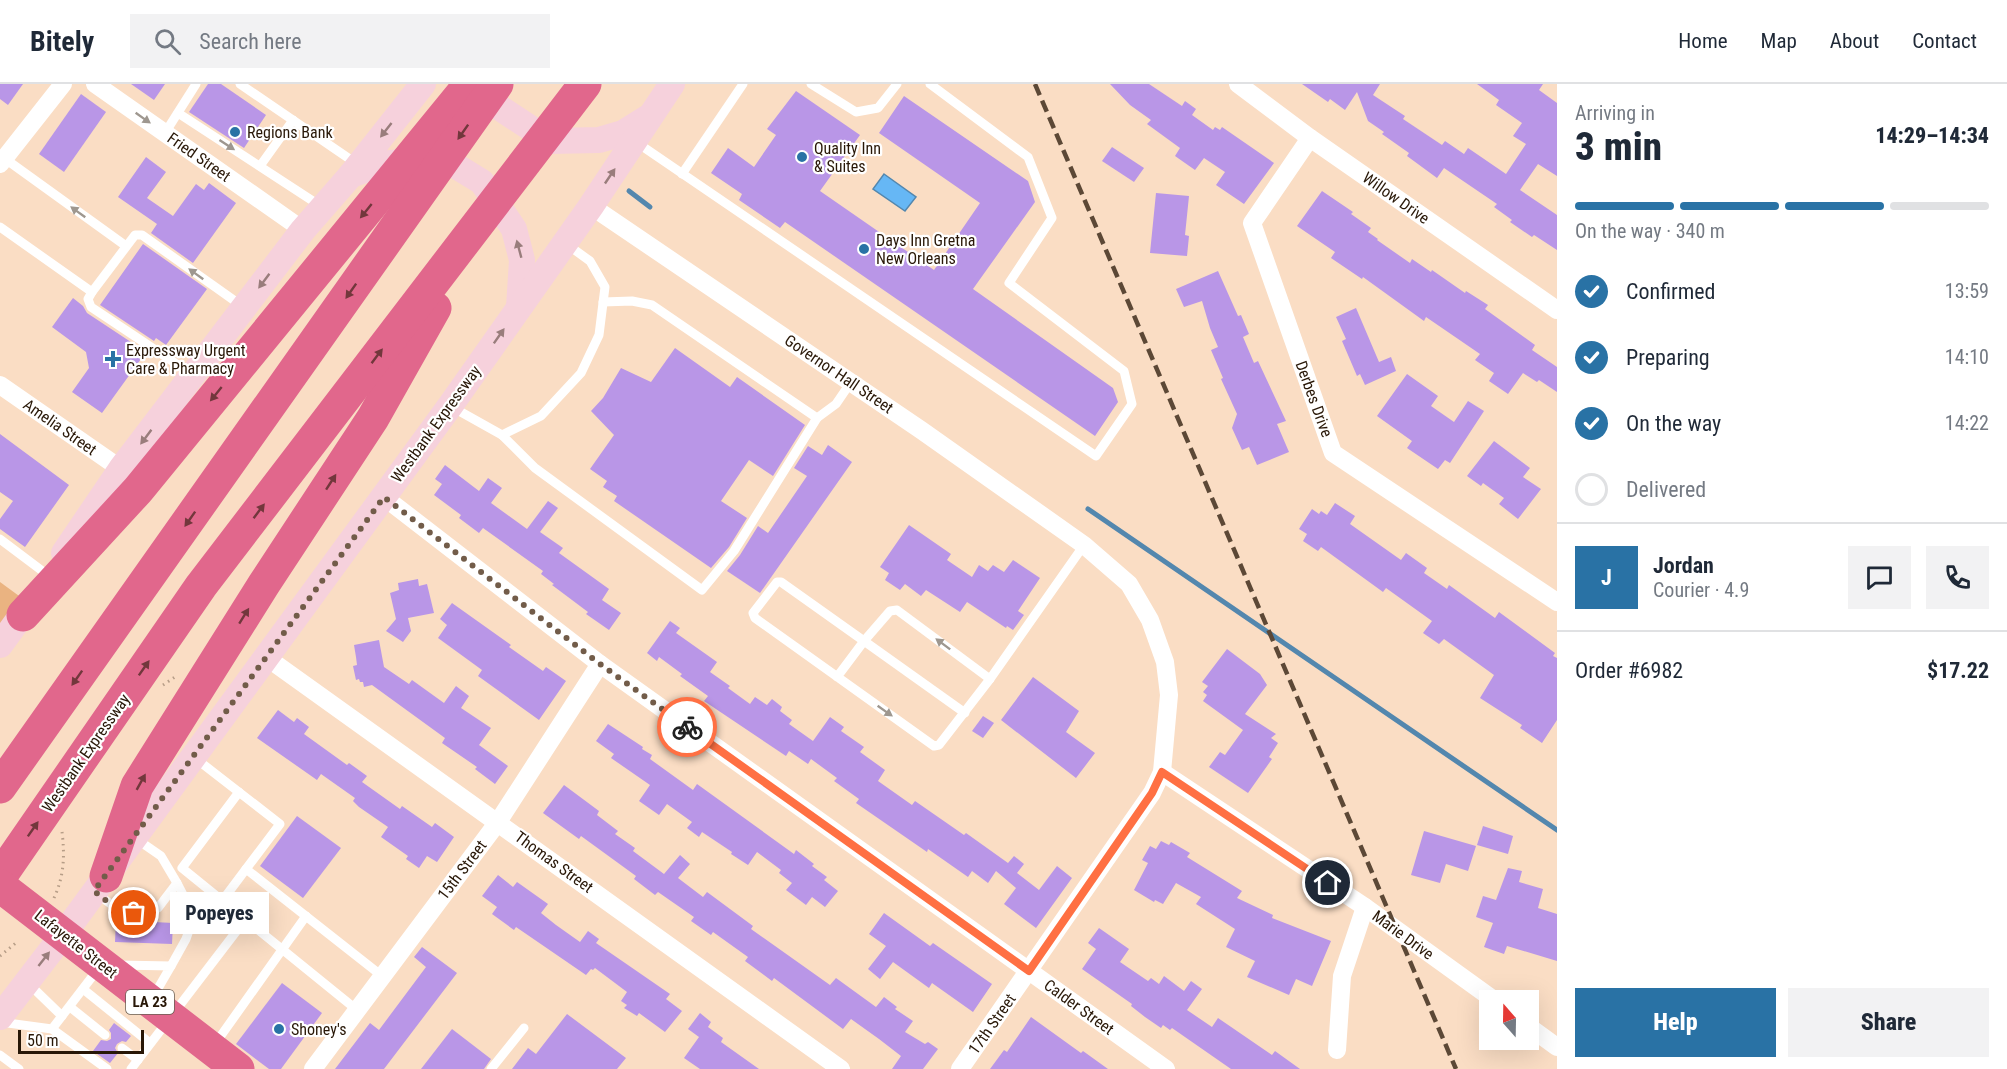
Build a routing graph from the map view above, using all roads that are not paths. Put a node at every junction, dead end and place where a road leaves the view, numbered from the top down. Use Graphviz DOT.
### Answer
graph roads {
  1 [pos="63,84"];
  2 [pos="95,84"];
  3 [pos="196,84"];
  4 [pos="240,84"];
  5 [pos="423,84"];
  6 [pos="470,84"];
  7 [pos="480,84"];
  8 [pos="497,84"];
  9 [pos="585,84"];
  10 [pos="672,84"];
  11 [pos="743,84"];
  12 [pos="811,84"];
  13 [pos="897,84"];
  14 [pos="930,84"];
  15 [pos="1238,84"];
  16 [pos="178,113"];
  17 [pos="649,117"];
  18 [pos="293,120"];
  19 [pos="165,133"];
  20 [pos="1310,138"];
  21 [pos="634,141"];
  22 [pos="2,161"];
  23 [pos="260,166"];
  24 [pos="355,170"];
  25 [pos="682,174"];
  26 [pos="591,206"];
  27 [pos="323,207"];
  28 [pos="0,227"];
  29 [pos="303,230"];
  30 [pos="565,242"];
  31 [pos="126,246"];
  32 [pos="92,292"];
  33 [pos="603,302"];
  34 [pos="519,307"];
  35 [pos="244,308"];
  36 [pos="1557,310"];
  37 [pos="193,375"];
  38 [pos="851,382"];
  39 [pos="0,385"];
  40 [pos="450,406"];
  41 [pos="818,418"];
  42 [pos="502,435"];
  43 [pos="130,479"];
  44 [pos="384,497"];
  45 [pos="0,539"];
  46 [pos="1084,545"];
  47 [pos="49,576"];
  48 [pos="1557,602"];
  49 [pos="22,615"];
  50 [pos="864,641"];
  51 [pos="0,645"];
  52 [pos="266,657"];
  53 [pos="600,664"];
  54 [pos="837,677"];
  55 [pos="990,679"];
  56 [pos="965,713"];
  57 [pos="193,756"];
  58 [pos="1162,772"];
  59 [pos="0,787"];
  60 [pos="239,792"];
  61 [pos="498,822"];
  62 [pos="134,837"];
  63 [pos="246,869"];
  64 [pos="0,877"];
  65 [pos="100,883"];
  66 [pos="177,883"];
  67 [pos="0,886"];
  68 [pos="222,901"];
  69 [pos="1365,907"];
  70 [pos="306,916"];
  71 [pos="245,920"];
  72 [pos="63,934"];
  73 [pos="282,950"];
  74 [pos="171,966"];
  75 [pos="1029,971"];
  76 [pos="93,976"];
  77 [pos="382,976"];
  78 [pos="27,982"];
  79 [pos="1480,990"];
  80 [pos="70,1007"];
  81 [pos="160,1009"];
  82 [pos="357,1010"];
  83 [pos="62,1016"];
  84 [pos="0,1017"];
  85 [pos="0,1022"];
  86 [pos="524,1028"];
  87 [pos="52,1029"];
  88 [pos="1539,1034"];
  89 [pos="105,1035"];
  90 [pos="150,1043"];
  91 [pos="1557,1047"];
  92 [pos="122,1048"];
  93 [pos="211,1049"];
  94 [pos="1337,1050"];
  95 [pos="0,1055"];
  96 [pos="138,1060"];
  97 [pos="19,1069"];
  98 [pos="107,1069"];
  99 [pos="131,1069"];
  100 [pos="238,1069"];
  101 [pos="313,1069"];
  102 [pos="491,1069"];
  103 [pos="841,1069"];
  104 [pos="960,1069"];
  105 [pos="1166,1069"];
  1 -- 22 [label="street"];
  2 -- 19 [label="street, Fried Street, one-way"];
  3 -- 16 [label="lane"];
  4 -- 18 [label="lane"];
  5 -- 24 [label="main road, one-way"];
  6 -- 43 [label="highway, one-way"];
  7 -- 17 [label="main road"];
  8 -- 59 [label="highway, one-way"];
  64 -- 9 [label="highway, Westbank Expressway, one-way"];
  65 -- 9 [label="highway, one-way"];
  10 -- 17 [label="main road, Westbank Expressway"];
  11 -- 25 [label="lane"];
  12 -- 13 [label="lane"];
  14 -- 25 [label="lane"];
  15 -- 20 [label="street, Willow Drive"];
  16 -- 19 [label="lane"];
  16 -- 23 [label="lane, one-way"];
  17 -- 21 [label="main road, Westbank Expressway"];
  18 -- 23 [label="lane"];
  18 -- 24 [label="lane"];
  19 -- 29 [label="street, Fried Street"];
  20 -- 36 [label="street, Willow Drive"];
  20 -- 48 [label="street, Derbes Drive"];
  21 -- 25 [label="lane"];
  26 -- 21 [label="main road, Westbank Expressway, one-way"];
  31 -- 22 [label="lane, one-way"];
  23 -- 27 [label="lane"];
  24 -- 27 [label="main road"];
  34 -- 24 [label="main road, one-way"];
  26 -- 30 [label="main road, Westbank Expressway"];
  26 -- 38 [label="street, Governor Hall Street"];
  27 -- 29 [label="main road"];
  28 -- 32 [label="lane"];
  29 -- 35 [label="main road, one-way"];
  30 -- 33 [label="lane"];
  30 -- 34 [label="main road, Westbank Expressway"];
  31 -- 32 [label="lane"];
  35 -- 31 [label="lane, one-way"];
  32 -- 37 [label="lane"];
  33 -- 41 [label="lane"];
  33 -- 42 [label="lane"];
  40 -- 34 [label="main road, Westbank Expressway, one-way"];
  35 -- 37 [label="main road"];
  37 -- 43 [label="main road, one-way"];
  38 -- 41 [label="lane"];
  38 -- 46 [label="street, Governor Hall Street"];
  39 -- 43 [label="street, Amelia Street"];
  40 -- 42 [label="lane"];
  40 -- 44 [label="main road, Westbank Expressway"];
  41 -- 42 [label="lane"];
  43 -- 47 [label="main road"];
  43 -- 49 [label="highway"];
  44 -- 52 [label="main road, Westbank Expressway"];
  44 -- 53 [label="street, Calder Street"];
  45 -- 47 [label="lane"];
  46 -- 55 [label="lane"];
  46 -- 58 [label="street, 17th Street"];
  47 -- 49 [label="main road"];
  49 -- 51 [label="main road"];
  50 -- 54 [label="lane"];
  50 -- 54 [label="lane"];
  55 -- 50 [label="lane, one-way"];
  50 -- 56 [label="lane"];
  52 -- 57 [label="main road, Westbank Expressway"];
  52 -- 61 [label="street, Thomas Street"];
  53 -- 61 [label="street, 15th Street"];
  53 -- 75 [label="street, Calder Street"];
  54 -- 56 [label="lane, one-way"];
  55 -- 56 [label="lane"];
  57 -- 60 [label="lane"];
  57 -- 62 [label="main road, Westbank Expressway"];
  58 -- 69 [label="street, Marie Drive"];
  58 -- 75 [label="street, 17th Street"];
  60 -- 63 [label="lane"];
  60 -- 68 [label="lane"];
  61 -- 77 [label="street, 15th Street"];
  61 -- 103 [label="street, Thomas Street"];
  62 -- 65 [label="main road, Westbank Expressway"];
  62 -- 66 [label="lane"];
  63 -- 68 [label="lane"];
  63 -- 70 [label="lane"];
  65 -- 66 [label="lane"];
  65 -- 72 [label="main road, Westbank Expressway"];
  66 -- 74 [label="lane"];
  67 -- 72 [label="highway, Lafayette Street / LA 23"];
  68 -- 71 [label="lane"];
  69 -- 79 [label="street, Marie Drive"];
  69 -- 94 [label="street"];
  70 -- 73 [label="lane"];
  70 -- 77 [label="lane"];
  71 -- 73 [label="lane"];
  71 -- 81 [label="lane"];
  72 -- 76 [label="highway, Lafayette Street / LA 23"];
  78 -- 72 [label="main road, Westbank Expressway, one-way"];
  73 -- 82 [label="lane"];
  73 -- 93 [label="lane"];
  74 -- 76 [label="lane"];
  74 -- 81 [label="lane"];
  75 -- 104 [label="street, 17th Street"];
  75 -- 105 [label="street, Calder Street"];
  76 -- 80 [label="lane"];
  76 -- 81 [label="highway, Lafayette Street / LA 23"];
  76 -- 90 [label="lane"];
  77 -- 82 [label="street, 15th Street"];
  78 -- 83 [label="lane"];
  78 -- 84 [label="main road, Westbank Expressway"];
  80 -- 83 [label="lane"];
  80 -- 89 [label="lane"];
  81 -- 90 [label="lane"];
  81 -- 93 [label="highway, Lafayette Street / LA 23"];
  82 -- 101 [label="street, 15th Street"];
  83 -- 87 [label="lane"];
  85 -- 87 [label="lane"];
  86 -- 102 [label="lane"];
  87 -- 98 [label="lane"];
  88 -- 91 [label="street"];
  90 -- 96 [label="lane"];
  92 -- 96 [label="lane"];
  93 -- 100 [label="highway, Lafayette Street / LA 23"];
  95 -- 97 [label="lane"];
  96 -- 99 [label="lane"];
}
